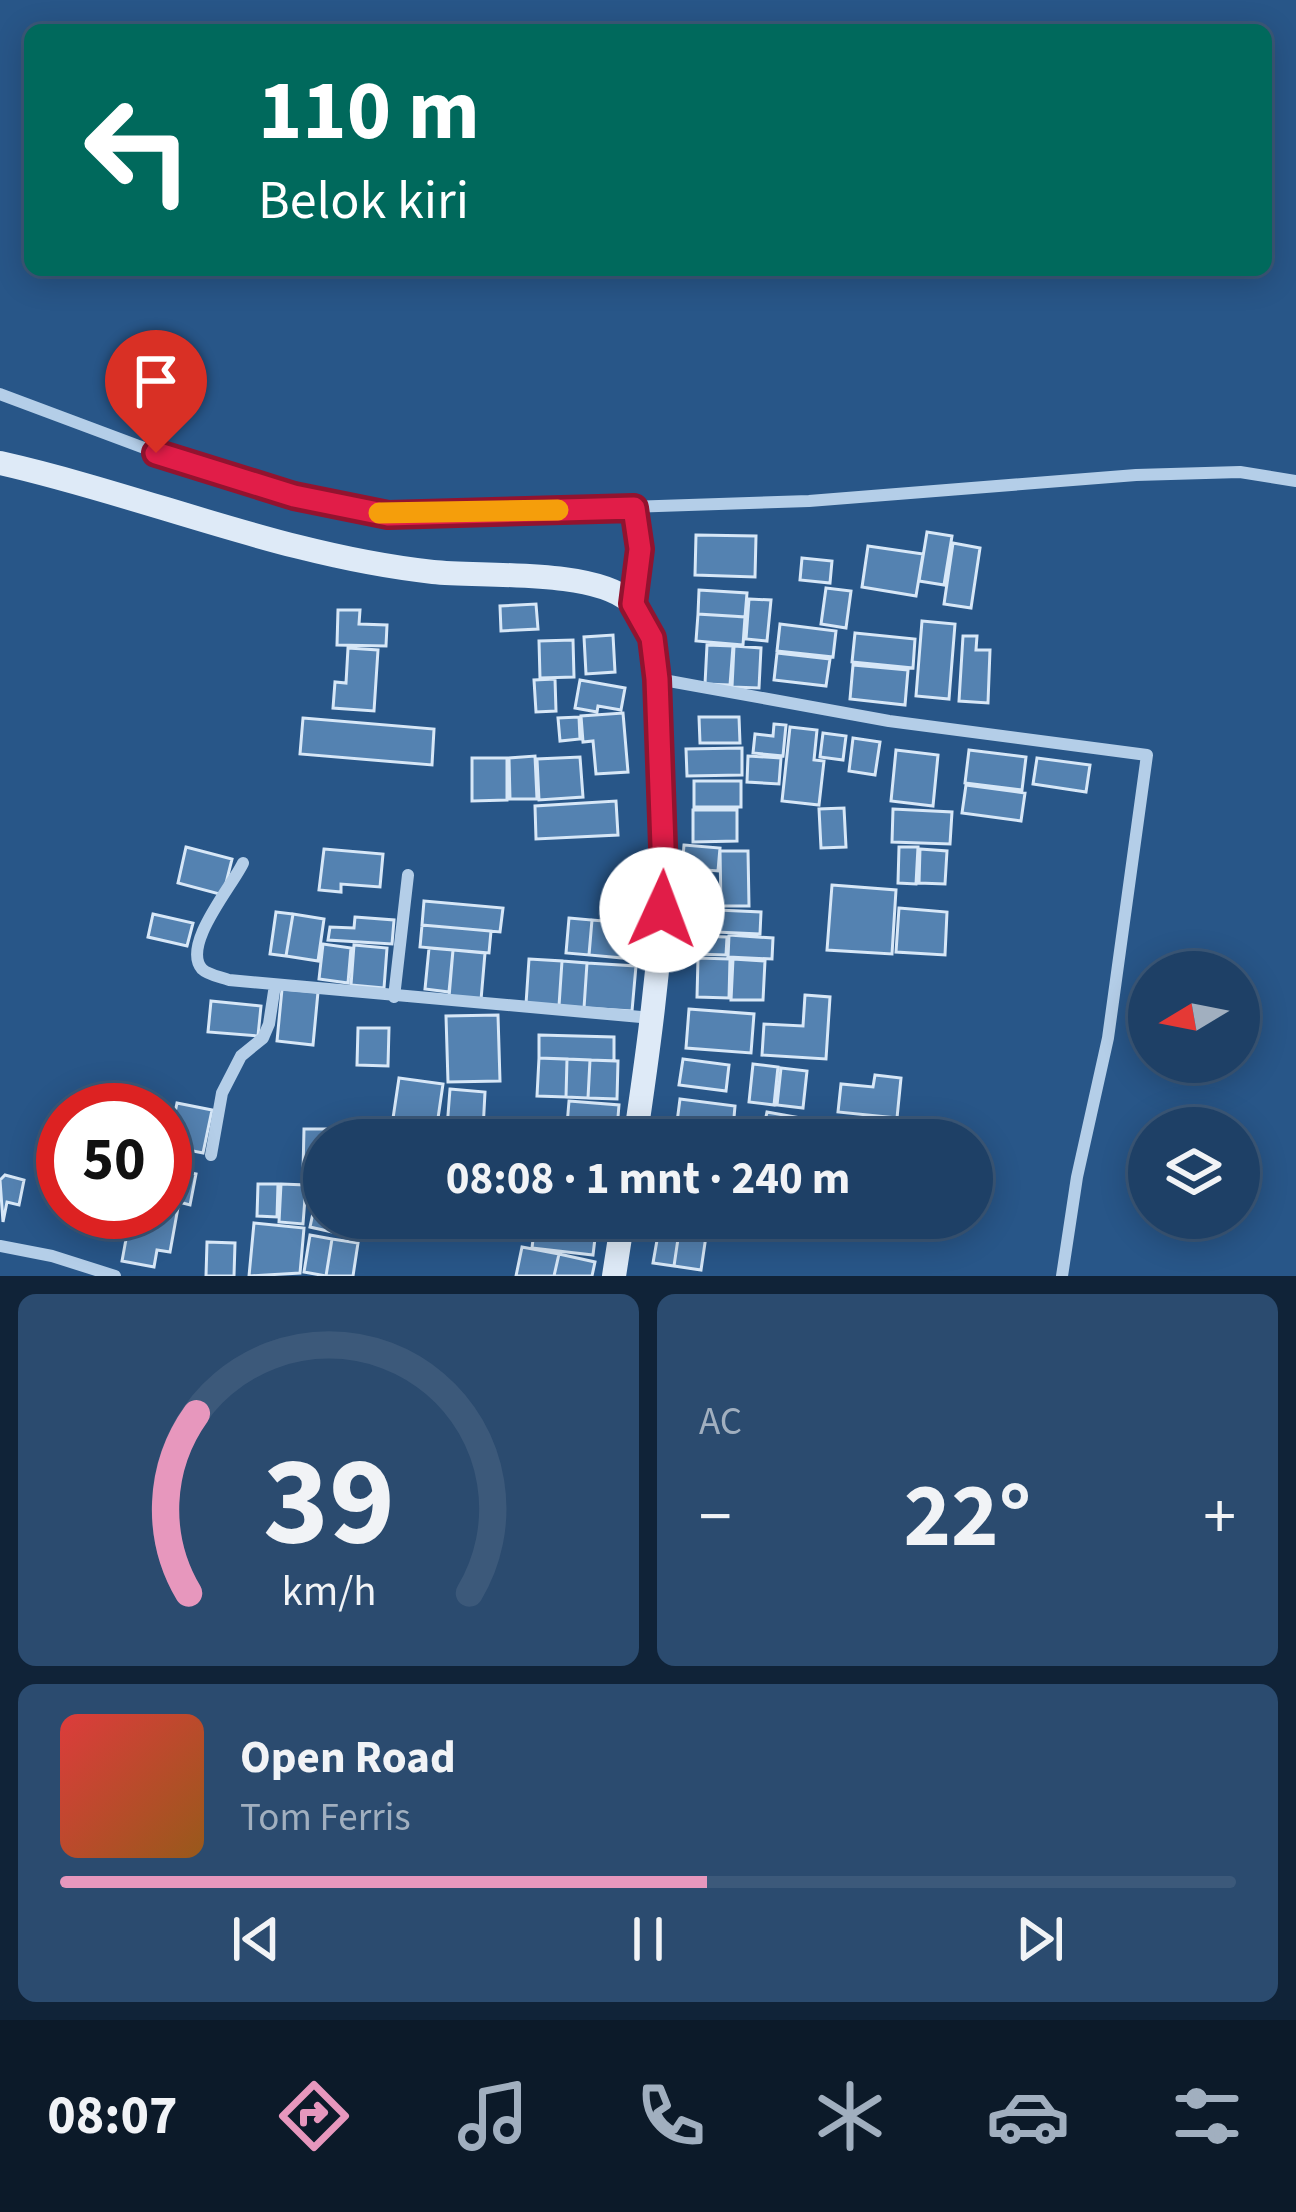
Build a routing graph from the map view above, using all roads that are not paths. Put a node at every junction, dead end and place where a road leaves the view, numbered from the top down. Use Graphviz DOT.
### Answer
graph roads {
  1 [pos="0,394"];
  2 [pos="0,464"];
  3 [pos="1296,481"];
  4 [pos="634,508"];
  5 [pos="633,604"];
  6 [pos="657,679"];
  7 [pos="243,863"];
  8 [pos="408,874"];
  9 [pos="274,985"];
  10 [pos="394,997"];
  11 [pos="653,1018"];
  12 [pos="637,1119"];
  13 [pos="211,1155"];
  14 [pos="620,1239"];
  15 [pos="0,1246"];
  16 [pos="115,1276"];
  17 [pos="614,1276"];
  18 [pos="1062,1276"];
  1 -- 4 [label="street"];
  2 -- 5 [label="main road"];
  3 -- 4 [label="street"];
  4 -- 5 [label="street"];
  5 -- 6 [label="main road"];
  6 -- 11 [label="main road"];
  6 -- 18 [label="street"];
  7 -- 9 [label="street"];
  8 -- 10 [label="street"];
  9 -- 10 [label="street"];
  9 -- 13 [label="street"];
  10 -- 11 [label="street"];
  11 -- 12 [label="main road"];
  14 -- 17 [label="main road"];
  15 -- 16 [label="street"];
}
